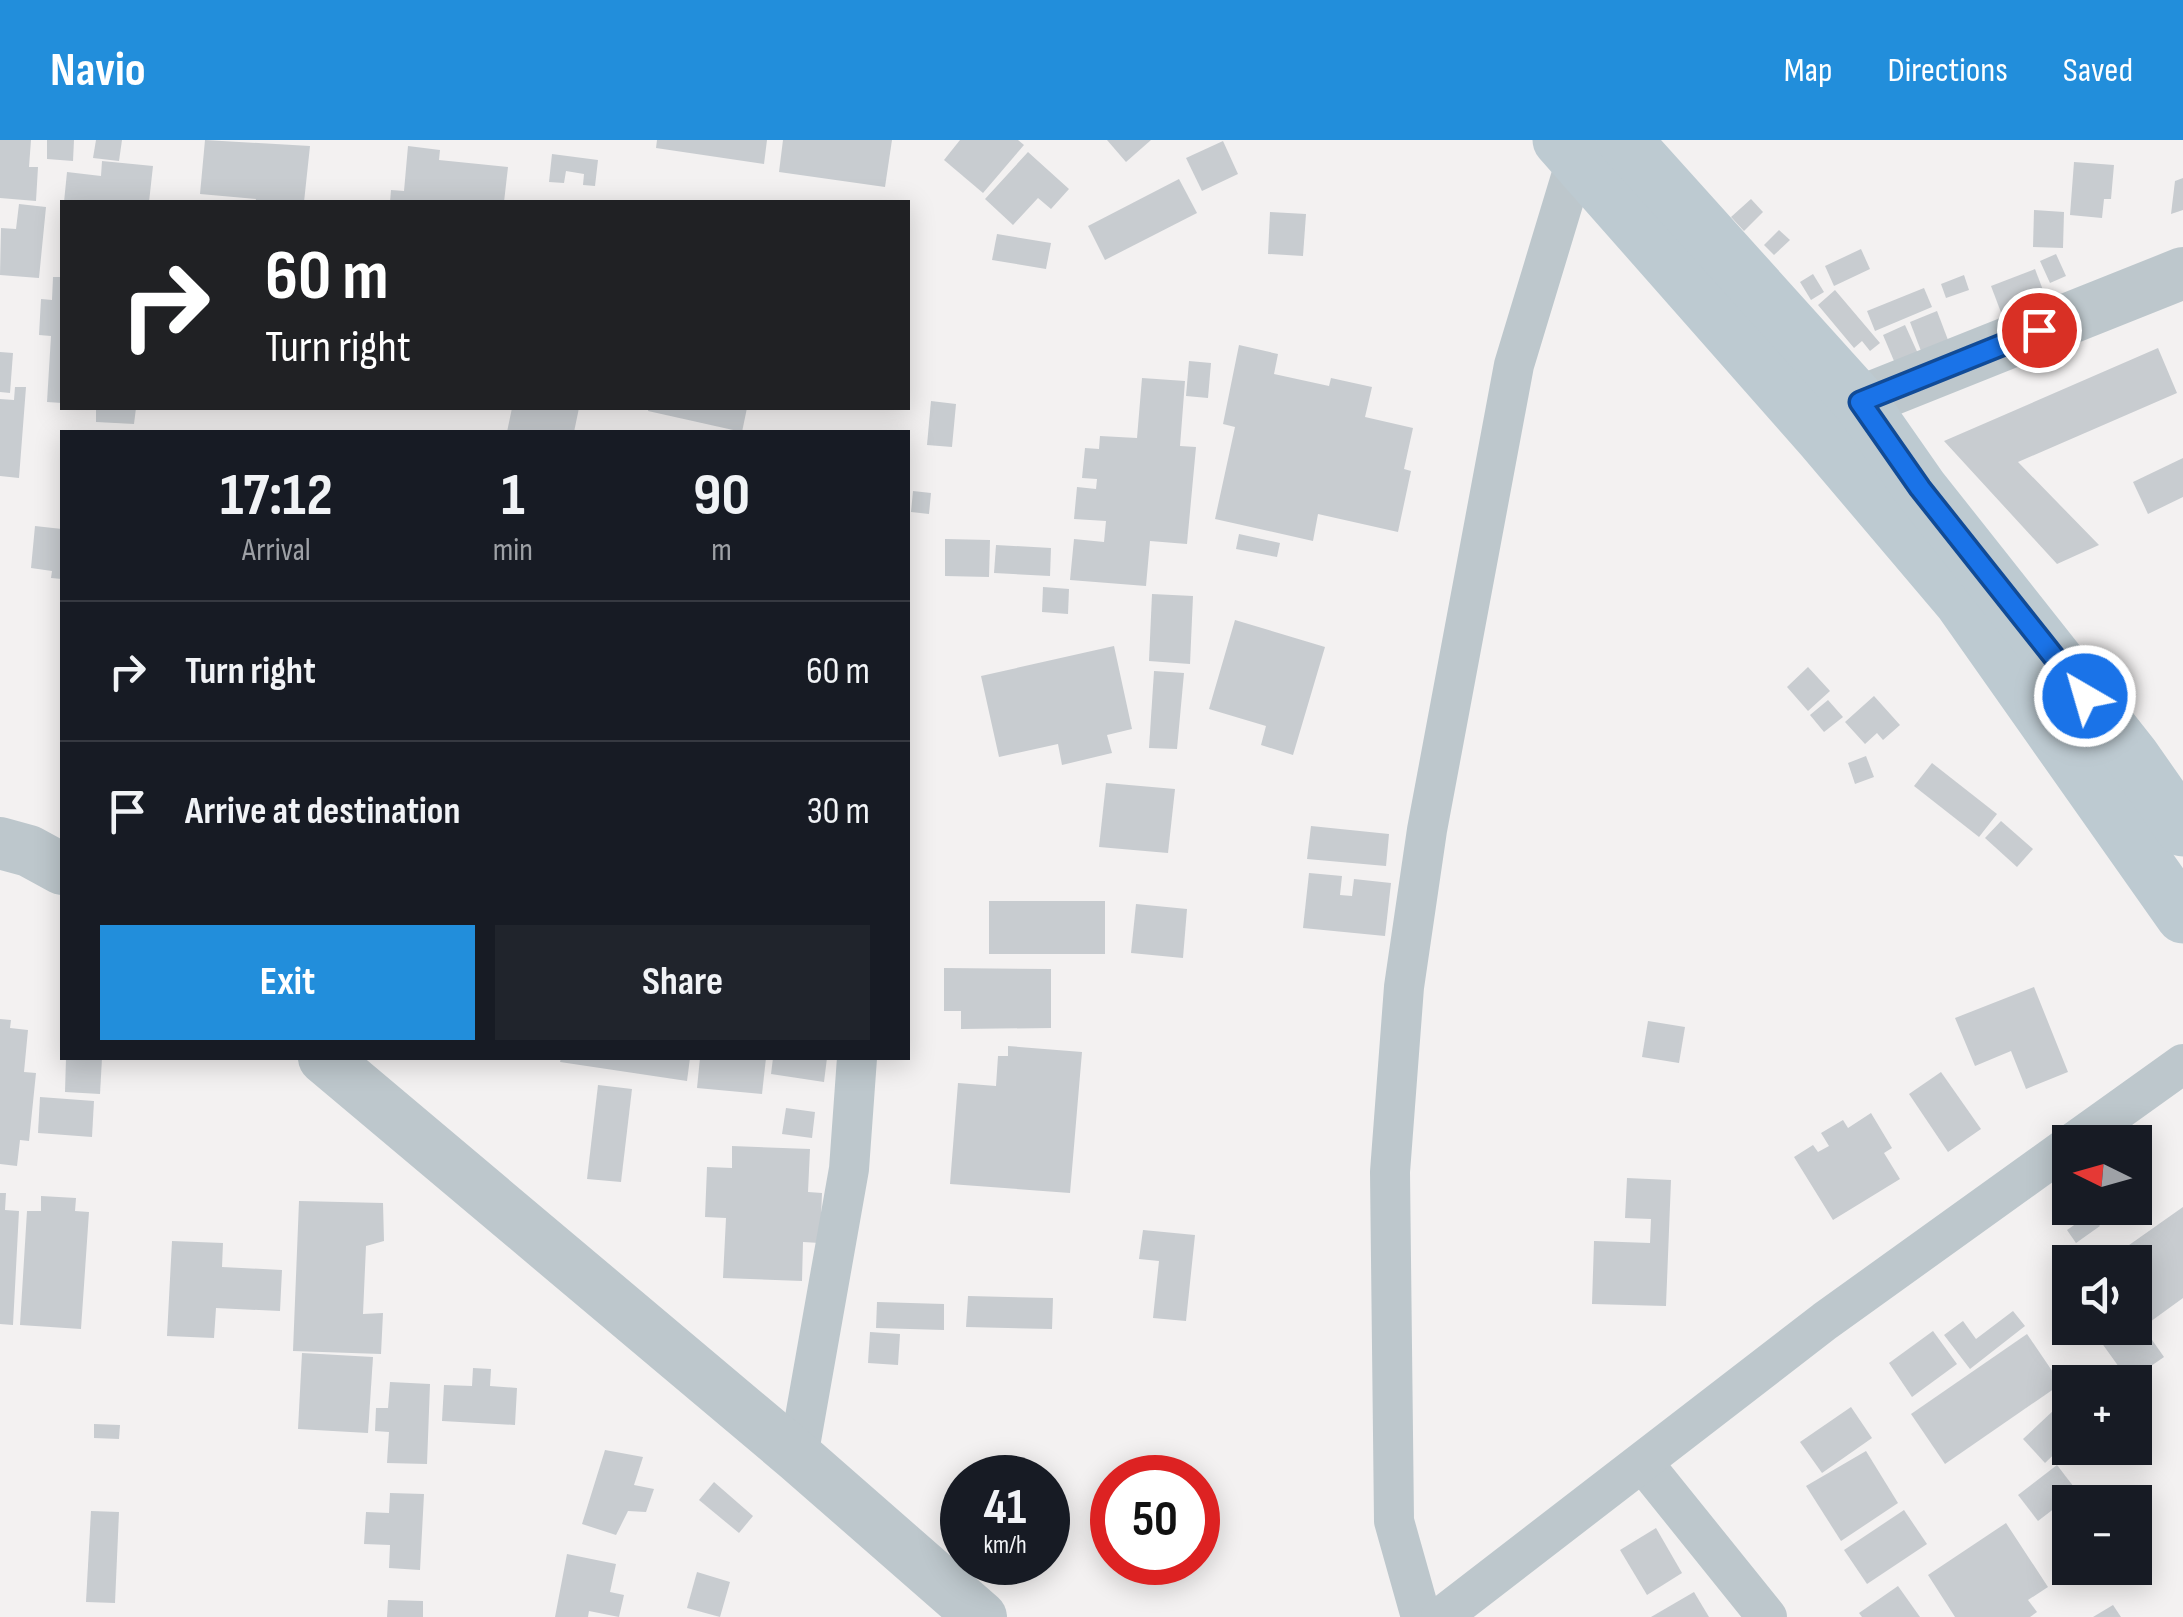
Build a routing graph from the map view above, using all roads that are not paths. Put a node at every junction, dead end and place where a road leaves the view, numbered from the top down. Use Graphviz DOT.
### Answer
graph roads {
  1 [pos="1587,145"];
  2 [pos="2183,272"];
  3 [pos="1837,415"];
  4 [pos="2183,829"];
  5 [pos="0,844"];
  6 [pos="60,868"];
  7 [pos="2183,916"];
  8 [pos="326,1060"];
  9 [pos="857,1060"];
  10 [pos="2183,1064"];
  11 [pos="2098,1125"];
  12 [pos="2052,1158"];
  13 [pos="798,1456"];
  14 [pos="1643,1464"];
  15 [pos="981,1617"];
  16 [pos="1421,1617"];
  17 [pos="1441,1617"];
  18 [pos="1767,1617"];
  1 -- 3 [label="main road"];
  1 -- 16 [label="street"];
  2 -- 3 [label="street"];
  3 -- 4 [label="main road"];
  3 -- 7 [label="main road"];
  5 -- 6 [label="street"];
  8 -- 13 [label="street"];
  9 -- 13 [label="street"];
  10 -- 11 [label="street"];
  12 -- 14 [label="street"];
  13 -- 15 [label="street"];
  14 -- 17 [label="street"];
  14 -- 18 [label="street"];
}
